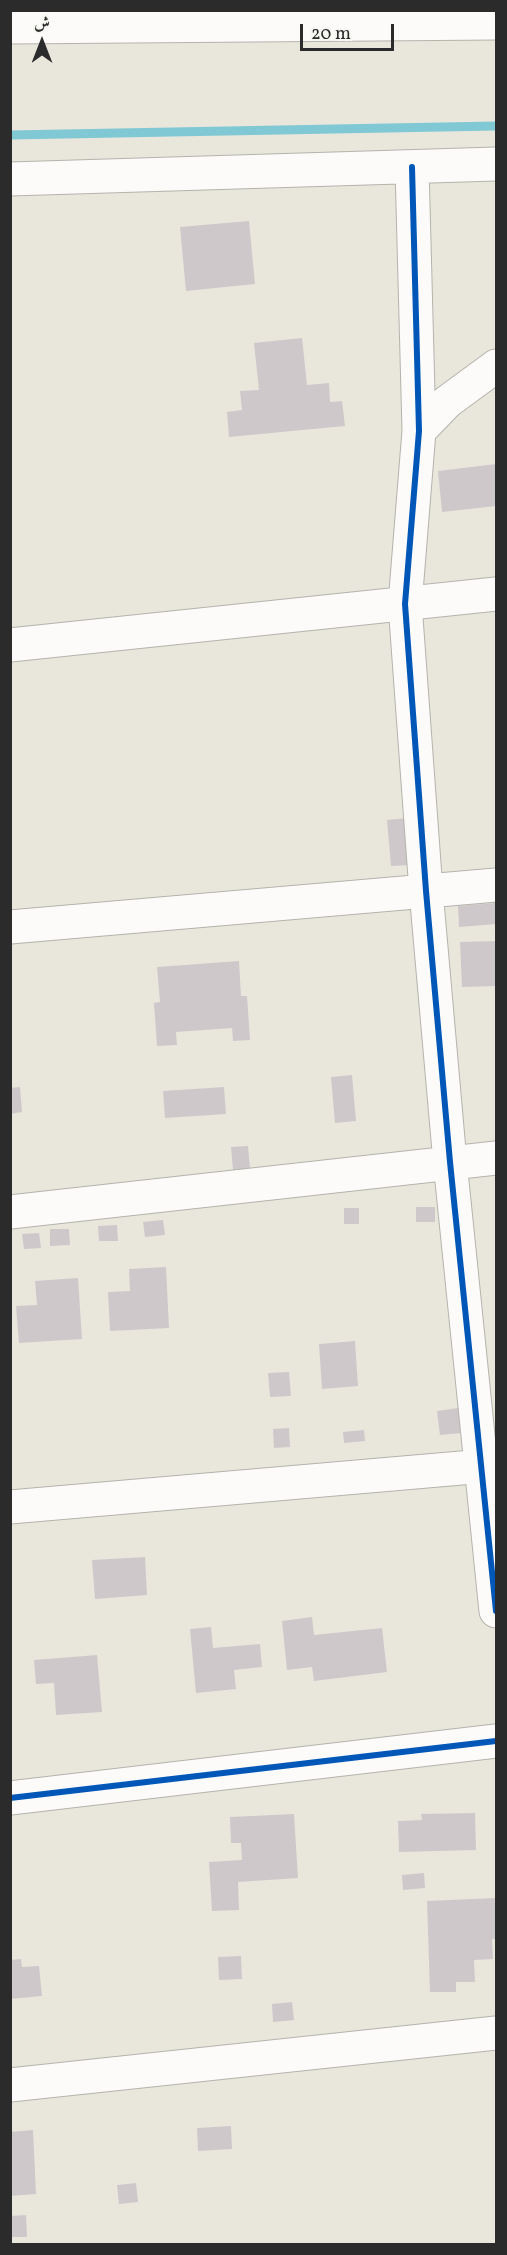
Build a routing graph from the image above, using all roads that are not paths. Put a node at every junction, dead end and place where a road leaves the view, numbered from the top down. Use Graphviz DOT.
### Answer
graph roads {
  1 [pos="496,23"];
  2 [pos="10,27"];
  3 [pos="496,164"];
  4 [pos="412,167"];
  5 [pos="10,179"];
  6 [pos="496,366"];
  7 [pos="419,431"];
  8 [pos="496,594"];
  9 [pos="405,604"];
  10 [pos="10,645"];
  11 [pos="496,885"];
  12 [pos="426,891"];
  13 [pos="10,927"];
  14 [pos="496,1158"];
  15 [pos="450,1162"];
  16 [pos="10,1212"];
  17 [pos="490,1466"];
  18 [pos="10,1507"];
  19 [pos="496,1611"];
  20 [pos="496,1742"];
  21 [pos="10,1798"];
  22 [pos="496,2033"];
  23 [pos="10,2085"];
  1 -- 2 [label="street"];
  3 -- 4 [label="street"];
  4 -- 5 [label="street"];
  4 -- 7 [label="street"];
  6 -- 7 [label="street"];
  7 -- 9 [label="street"];
  8 -- 9 [label="street"];
  9 -- 10 [label="street"];
  9 -- 12 [label="street"];
  11 -- 12 [label="street"];
  12 -- 13 [label="street"];
  12 -- 15 [label="street"];
  14 -- 15 [label="street"];
  15 -- 16 [label="street"];
  15 -- 17 [label="street"];
  17 -- 18 [label="street"];
  17 -- 19 [label="street"];
  20 -- 21 [label="street"];
  22 -- 23 [label="street"];
}
